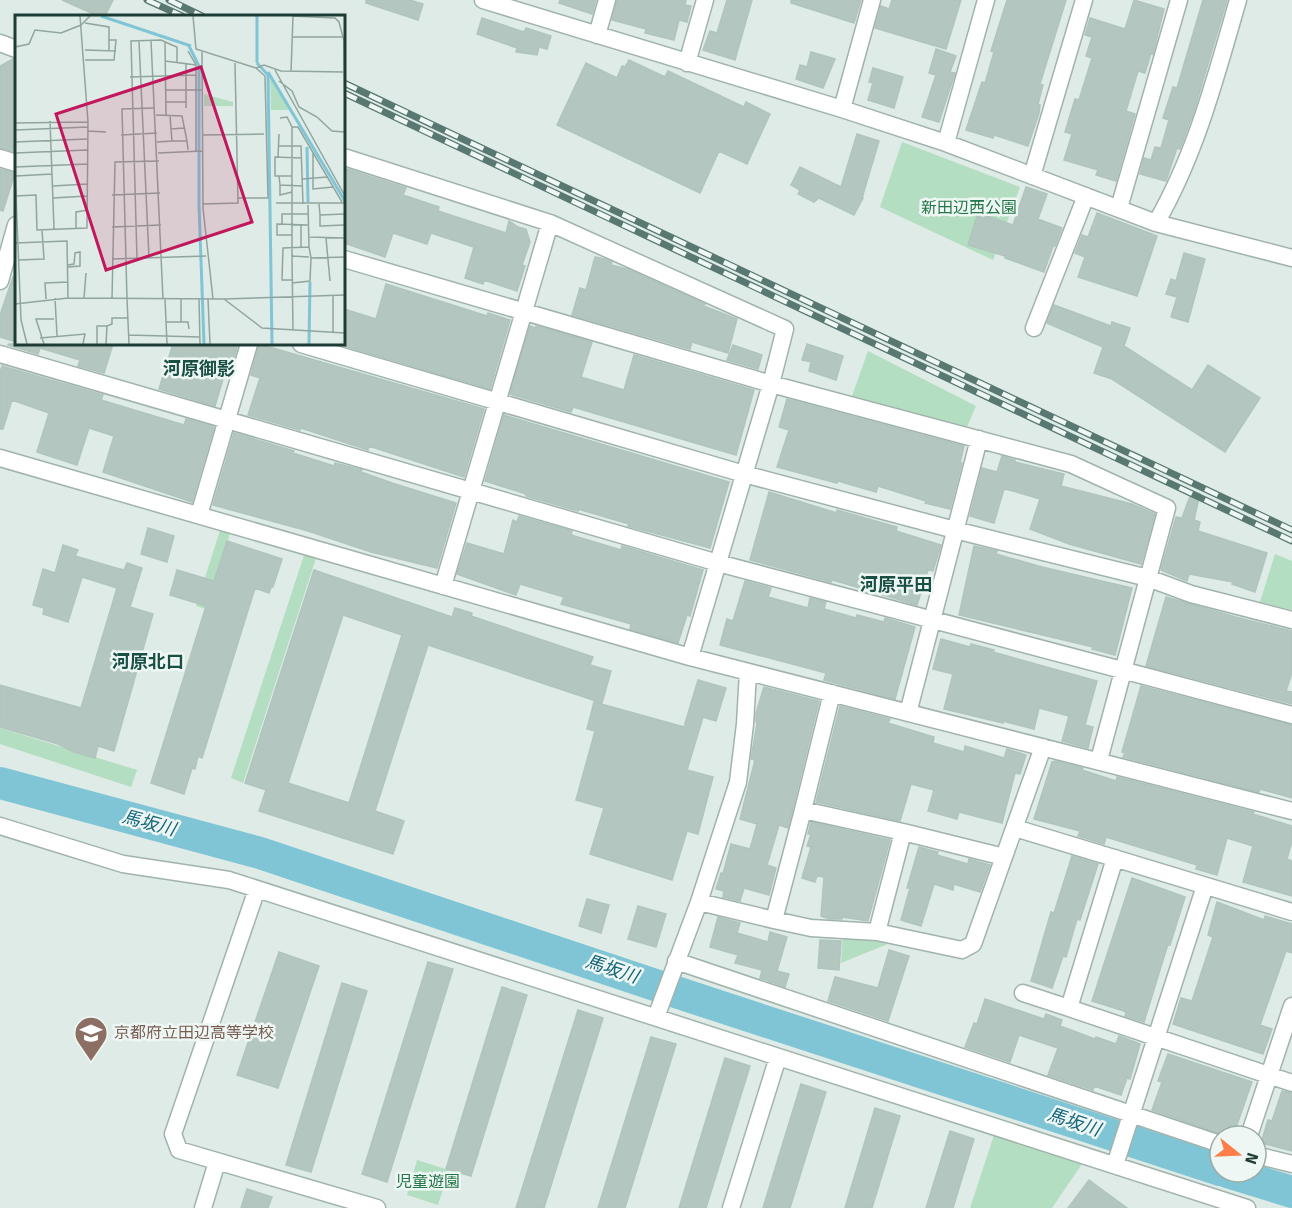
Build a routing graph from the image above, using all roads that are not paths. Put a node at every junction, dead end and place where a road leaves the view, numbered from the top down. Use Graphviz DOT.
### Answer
graph roads {
  1 [pos="607,0"];
  2 [pos="705,0"];
  3 [pos="872,0"];
  4 [pos="986,0"];
  5 [pos="1084,0"];
  6 [pos="1179,0"];
  7 [pos="1238,0"];
  8 [pos="491,1"];
  9 [pos="597,35"];
  10 [pos="0,43"];
  11 [pos="15,49"];
  12 [pos="687,63"];
  13 [pos="842,109"];
  14 [pos="946,143"];
  15 [pos="345,157"];
  16 [pos="0,158"];
  17 [pos="15,163"];
  18 [pos="1032,176"];
  19 [pos="1086,196"];
  20 [pos="1119,208"];
  21 [pos="550,223"];
  22 [pos="1156,223"];
  23 [pos="15,233"];
  24 [pos="12,258"];
  25 [pos="1292,258"];
  26 [pos="345,259"];
  27 [pos="0,281"];
  28 [pos="525,312"];
  29 [pos="1034,328"];
  30 [pos="249,345"];
  31 [pos="304,345"];
  32 [pos="0,354"];
  33 [pos="771,384"];
  34 [pos="498,401"];
  35 [pos="227,420"];
  36 [pos="979,439"];
  37 [pos="0,458"];
  38 [pos="744,474"];
  39 [pos="471,491"];
  40 [pos="199,515"];
  41 [pos="955,530"];
  42 [pos="718,563"];
  43 [pos="1148,578"];
  44 [pos="443,586"];
  45 [pos="932,620"];
  46 [pos="1292,620"];
  47 [pos="690,657"];
  48 [pos="748,672"];
  49 [pos="1123,672"];
  50 [pos="832,693"];
  51 [pos="908,713"];
  52 [pos="1292,715"];
  53 [pos="1043,747"];
  54 [pos="1099,760"];
  55 [pos="803,810"];
  56 [pos="1292,811"];
  57 [pos="0,826"];
  58 [pos="1015,828"];
  59 [pos="903,832"];
  60 [pos="1004,858"];
  61 [pos="1115,858"];
  62 [pos="1204,886"];
  63 [pos="257,889"];
  64 [pos="699,902"];
  65 [pos="1292,912"];
  66 [pos="774,920"];
  67 [pos="877,932"];
  68 [pos="673,968"];
  69 [pos="1023,993"];
  70 [pos="1292,1006"];
  71 [pos="1069,1008"];
  72 [pos="658,1014"];
  73 [pos="1156,1037"];
  74 [pos="778,1057"];
  75 [pos="1269,1076"];
  76 [pos="1292,1083"];
  77 [pos="1129,1120"];
  78 [pos="1253,1124"];
  79 [pos="1208,1141"];
  80 [pos="1117,1158"];
  81 [pos="1268,1158"];
  82 [pos="217,1162"];
  83 [pos="1292,1164"];
  84 [pos="203,1208"];
  85 [pos="377,1208"];
  86 [pos="731,1208"];
  87 [pos="1247,1208"];
  1 -- 9 [label="street"];
  2 -- 12 [label="street"];
  3 -- 13 [label="street"];
  4 -- 14 [label="street"];
  5 -- 18 [label="street"];
  6 -- 20 [label="street"];
  7 -- 22 [label="street"];
  8 -- 9 [label="street"];
  9 -- 12 [label="street"];
  10 -- 11 [label="street"];
  12 -- 13 [label="street"];
  13 -- 14 [label="street"];
  14 -- 18 [label="street"];
  15 -- 21 [label="street"];
  16 -- 17 [label="street"];
  18 -- 19 [label="street"];
  19 -- 20 [label="street"];
  19 -- 29 [label="street"];
  20 -- 22 [label="street"];
  21 -- 28 [label="street"];
  21 -- 33 [label="street"];
  22 -- 25 [label="street"];
  23 -- 24 [label="street"];
  24 -- 27 [label="street"];
  26 -- 28 [label="street"];
  28 -- 33 [label="street"];
  28 -- 34 [label="street"];
  30 -- 35 [label="street"];
  31 -- 34 [label="street"];
  32 -- 35 [label="street"];
  33 -- 36 [label="street"];
  33 -- 38 [label="street"];
  34 -- 38 [label="street"];
  34 -- 39 [label="street"];
  35 -- 39 [label="street"];
  35 -- 40 [label="street"];
  36 -- 41 [label="street"];
  36 -- 43 [label="street"];
  37 -- 40 [label="street"];
  38 -- 41 [label="street"];
  38 -- 42 [label="street"];
  39 -- 42 [label="street"];
  39 -- 44 [label="street"];
  40 -- 44 [label="street"];
  41 -- 43 [label="street"];
  41 -- 45 [label="street"];
  42 -- 45 [label="street"];
  42 -- 47 [label="street"];
  43 -- 46 [label="street"];
  43 -- 49 [label="street"];
  44 -- 47 [label="street"];
  45 -- 49 [label="street"];
  45 -- 51 [label="street"];
  47 -- 48 [label="street"];
  48 -- 50 [label="street"];
  48 -- 64 [label="street"];
  49 -- 52 [label="street"];
  49 -- 54 [label="street"];
  50 -- 51 [label="street"];
  50 -- 55 [label="street"];
  51 -- 53 [label="street"];
  53 -- 54 [label="street"];
  53 -- 58 [label="street"];
  54 -- 56 [label="street"];
  55 -- 59 [label="street"];
  55 -- 66 [label="street"];
  57 -- 63 [label="street"];
  58 -- 60 [label="street"];
  58 -- 61 [label="street"];
  59 -- 60 [label="street"];
  59 -- 67 [label="street"];
  60 -- 67 [label="street"];
  61 -- 62 [label="street"];
  61 -- 71 [label="street"];
  62 -- 65 [label="street"];
  62 -- 73 [label="street"];
  63 -- 72 [label="street"];
  63 -- 82 [label="street"];
  64 -- 66 [label="street"];
  64 -- 68 [label="street"];
  66 -- 67 [label="street"];
  68 -- 72 [label="street"];
  68 -- 77 [label="street"];
  69 -- 71 [label="street"];
  70 -- 75 [label="street"];
  71 -- 73 [label="street"];
  72 -- 74 [label="street"];
  73 -- 75 [label="street"];
  73 -- 77 [label="street"];
  74 -- 80 [label="street"];
  74 -- 86 [label="street"];
  75 -- 76 [label="street"];
  75 -- 78 [label="street"];
  77 -- 79 [label="street"];
  77 -- 80 [label="street"];
  80 -- 87 [label="street"];
  81 -- 83 [label="street"];
  82 -- 84 [label="street"];
  82 -- 85 [label="street"];
}
